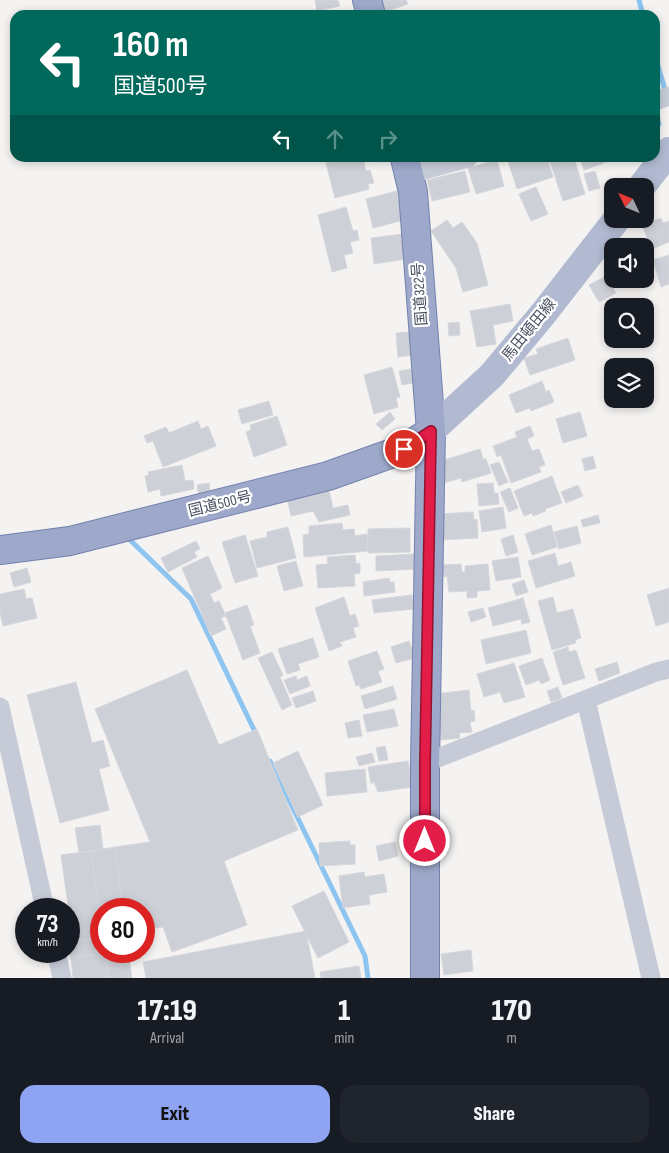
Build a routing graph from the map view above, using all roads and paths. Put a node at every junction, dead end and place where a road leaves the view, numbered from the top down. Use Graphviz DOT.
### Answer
graph roads {
  1 [pos="669,151"];
  2 [pos="438,162"];
  3 [pos="407,166"];
  4 [pos="648,178"];
  5 [pos="609,228"];
  6 [pos="431,431"];
  7 [pos="0,550"];
  8 [pos="669,669"];
  9 [pos="586,700"];
  10 [pos="0,707"];
  11 [pos="425,763"];
  12 [pos="43,898"];
  13 [pos="59,963"];
  14 [pos="62,978"];
  15 [pos="425,978"];
  16 [pos="651,978"];
  1 -- 4 [label="main road"];
  2 -- 3 [label="street"];
  3 -- 6 [label="highway, 国道322号"];
  5 -- 6 [label="main road, 馬田頓田線"];
  6 -- 7 [label="highway, 国道500号"];
  6 -- 11 [label="highway, 国道322号"];
  8 -- 9 [label="street"];
  9 -- 11 [label="street"];
  9 -- 16 [label="street"];
  10 -- 12 [label="street"];
  11 -- 15 [label="highway, 国道322号"];
  13 -- 14 [label="street"];
}
